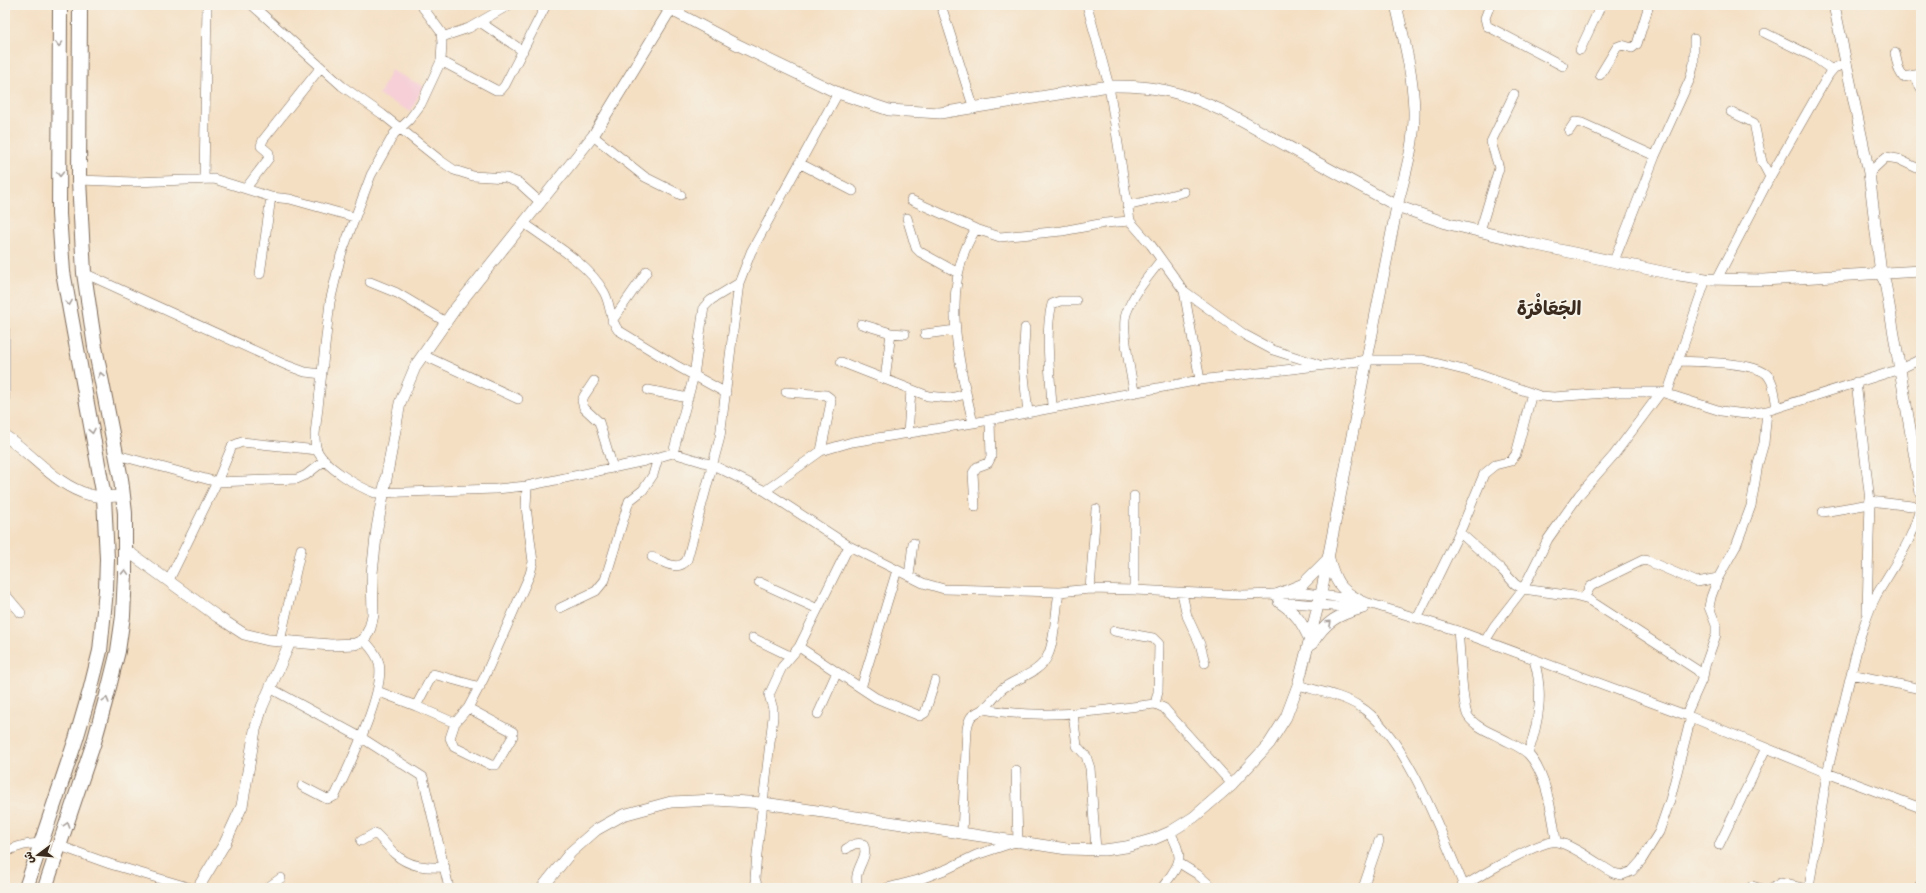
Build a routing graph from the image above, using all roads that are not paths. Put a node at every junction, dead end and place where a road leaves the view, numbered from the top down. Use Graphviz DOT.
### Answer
graph roads {
  1 [pos="60,5"];
  2 [pos="80,5"];
  3 [pos="207,5"];
  4 [pos="252,5"];
  5 [pos="421,5"];
  6 [pos="509,5"];
  7 [pos="546,5"];
  8 [pos="941,5"];
  9 [pos="1087,5"];
  10 [pos="1396,5"];
  11 [pos="1490,5"];
  12 [pos="1601,5"];
  13 [pos="1649,5"];
  14 [pos="1834,5"];
  15 [pos="669,7"];
  16 [pos="480,22"];
  17 [pos="1765,33"];
  18 [pos="442,37"];
  19 [pos="1694,39"];
  20 [pos="1580,50"];
  21 [pos="523,51"];
  22 [pos="1895,53"];
  23 [pos="441,61"];
  24 [pos="1847,62"];
  25 [pos="1563,66"];
  26 [pos="321,67"];
  27 [pos="1832,70"];
  28 [pos="1600,75"];
  29 [pos="1917,75"];
  30 [pos="1109,86"];
  31 [pos="1921,88"];
  32 [pos="838,93"];
  33 [pos="1514,94"];
  34 [pos="974,109"];
  35 [pos="1731,112"];
  36 [pos="399,129"];
  37 [pos="1569,131"];
  38 [pos="593,136"];
  39 [pos="1655,156"];
  40 [pos="798,163"];
  41 [pos="1921,170"];
  42 [pos="1869,173"];
  43 [pos="1770,177"];
  44 [pos="204,179"];
  45 [pos="79,180"];
  46 [pos="246,188"];
  47 [pos="853,191"];
  48 [pos="1184,192"];
  49 [pos="681,195"];
  50 [pos="271,197"];
  51 [pos="910,200"];
  52 [pos="540,202"];
  53 [pos="1128,206"];
  54 [pos="1397,206"];
  55 [pos="354,217"];
  56 [pos="907,218"];
  57 [pos="1130,222"];
  58 [pos="524,223"];
  59 [pos="976,229"];
  60 [pos="1480,231"];
  61 [pos="1161,260"];
  62 [pos="1614,260"];
  63 [pos="647,271"];
  64 [pos="1921,271"];
  65 [pos="84,273"];
  66 [pos="958,273"];
  67 [pos="260,274"];
  68 [pos="1884,276"];
  69 [pos="1711,279"];
  70 [pos="370,282"];
  71 [pos="739,283"];
  72 [pos="1184,291"];
  73 [pos="1076,301"];
  74 [pos="612,321"];
  75 [pos="446,322"];
  76 [pos="861,324"];
  77 [pos="1025,328"];
  78 [pos="956,330"];
  79 [pos="5,331"];
  80 [pos="891,333"];
  81 [pos="905,334"];
  82 [pos="925,334"];
  83 [pos="423,355"];
  84 [pos="1921,359"];
  85 [pos="1368,360"];
  86 [pos="841,362"];
  87 [pos="1678,362"];
  88 [pos="1319,365"];
  89 [pos="1900,369"];
  90 [pos="322,374"];
  91 [pos="694,375"];
  92 [pos="884,379"];
  93 [pos="1200,380"];
  94 [pos="594,381"];
  95 [pos="1856,382"];
  96 [pos="648,390"];
  97 [pos="911,390"];
  98 [pos="1134,391"];
  99 [pos="786,392"];
  100 [pos="726,393"];
  101 [pos="1532,393"];
  102 [pos="1664,393"];
  103 [pos="966,394"];
  104 [pos="688,398"];
  105 [pos="518,399"];
  106 [pos="1052,408"];
  107 [pos="1777,408"];
  108 [pos="1767,411"];
  109 [pos="1028,413"];
  110 [pos="5,420"];
  111 [pos="990,420"];
  112 [pos="973,423"];
  113 [pos="908,434"];
  114 [pos="7,441"];
  115 [pos="317,450"];
  116 [pos="820,451"];
  117 [pos="673,453"];
  118 [pos="117,454"];
  119 [pos="658,458"];
  120 [pos="325,460"];
  121 [pos="713,465"];
  122 [pos="613,468"];
  123 [pos="217,482"];
  124 [pos="527,486"];
  125 [pos="765,491"];
  126 [pos="384,493"];
  127 [pos="1921,493"];
  128 [pos="124,496"];
  129 [pos="1134,496"];
  130 [pos="104,497"];
  131 [pos="1870,502"];
  132 [pos="1921,504"];
  133 [pos="975,507"];
  134 [pos="1096,509"];
  135 [pos="1823,512"];
  136 [pos="1459,532"];
  137 [pos="914,543"];
  138 [pos="849,546"];
  139 [pos="301,549"];
  140 [pos="126,550"];
  141 [pos="652,557"];
  142 [pos="1327,557"];
  143 [pos="897,570"];
  144 [pos="909,576"];
  145 [pos="1718,578"];
  146 [pos="169,580"];
  147 [pos="759,582"];
  148 [pos="1090,589"];
  149 [pos="1523,589"];
  150 [pos="1134,590"];
  151 [pos="1059,592"];
  152 [pos="1182,592"];
  153 [pos="5,594"];
  154 [pos="1278,598"];
  155 [pos="1584,598"];
  156 [pos="1320,600"];
  157 [pos="1361,604"];
  158 [pos="560,608"];
  159 [pos="818,609"];
  160 [pos="21,614"];
  161 [pos="1867,616"];
  162 [pos="1418,618"];
  163 [pos="1114,631"];
  164 [pos="1458,631"];
  165 [pos="753,638"];
  166 [pos="364,640"];
  167 [pos="1310,640"];
  168 [pos="285,641"];
  169 [pos="1485,641"];
  170 [pos="799,647"];
  171 [pos="1306,653"];
  172 [pos="790,656"];
  173 [pos="1534,660"];
  174 [pos="1205,663"];
  175 [pos="837,672"];
  176 [pos="1851,674"];
  177 [pos="1703,677"];
  178 [pos="935,681"];
  179 [pos="1298,685"];
  180 [pos="480,687"];
  181 [pos="270,688"];
  182 [pos="861,688"];
  183 [pos="1921,689"];
  184 [pos="377,691"];
  185 [pos="1155,704"];
  186 [pos="416,706"];
  187 [pos="468,708"];
  188 [pos="984,709"];
  189 [pos="818,714"];
  190 [pos="1073,714"];
  191 [pos="1689,716"];
  192 [pos="455,723"];
  193 [pos="362,738"];
  194 [pos="1766,748"];
  195 [pos="1528,754"];
  196 [pos="1016,770"];
  197 [pos="1827,773"];
  198 [pos="1232,784"];
  199 [pos="302,786"];
  200 [pos="764,803"];
  201 [pos="1921,808"];
  202 [pos="1170,832"];
  203 [pos="962,834"];
  204 [pos="361,841"];
  205 [pos="1379,841"];
  206 [pos="1556,841"];
  207 [pos="42,843"];
  208 [pos="1016,843"];
  209 [pos="1719,845"];
  210 [pos="60,846"];
  211 [pos="9,847"];
  212 [pos="846,849"];
  213 [pos="1096,850"];
  214 [pos="5,853"];
  215 [pos="1179,863"];
  216 [pos="445,867"];
  217 [pos="280,878"];
  218 [pos="1921,884"];
  219 [pos="1463,887"];
  220 [pos="26,888"];
  221 [pos="45,888"];
  222 [pos="191,888"];
  223 [pos="198,888"];
  224 [pos="267,888"];
  225 [pos="449,888"];
  226 [pos="544,888"];
  227 [pos="758,888"];
  228 [pos="858,888"];
  229 [pos="886,888"];
  230 [pos="1162,888"];
  231 [pos="1213,888"];
  232 [pos="1363,888"];
  233 [pos="1773,888"];
  234 [pos="1802,888"];
  235 [pos="1809,888"];
  236 [pos="1919,888"];
  1 -- 130 [label="main road, one-way"];
  2 -- 45 [label="main road"];
  3 -- 44 [label="street"];
  4 -- 26 [label="street"];
  5 -- 18 [label="street"];
  6 -- 16 [label="street"];
  7 -- 21 [label="street"];
  8 -- 34 [label="street"];
  9 -- 30 [label="street"];
  10 -- 54 [label="street"];
  11 -- 25 [label="street"];
  12 -- 20 [label="street"];
  13 -- 28 [label="street"];
  14 -- 24 [label="street"];
  15 -- 32 [label="street"];
  15 -- 38 [label="street"];
  16 -- 18 [label="street"];
  16 -- 21 [label="street"];
  17 -- 27 [label="street"];
  18 -- 23 [label="street"];
  19 -- 39 [label="street"];
  21 -- 23 [label="street"];
  22 -- 29 [label="street"];
  23 -- 36 [label="street"];
  24 -- 27 [label="street"];
  24 -- 42 [label="street"];
  26 -- 36 [label="street"];
  26 -- 46 [label="street"];
  27 -- 43 [label="street"];
  29 -- 31 [label="street"];
  30 -- 34 [label="street"];
  30 -- 53 [label="street"];
  30 -- 54 [label="street"];
  32 -- 34 [label="street"];
  32 -- 40 [label="street"];
  33 -- 60 [label="street"];
  35 -- 43 [label="street"];
  36 -- 52 [label="street"];
  36 -- 55 [label="street"];
  37 -- 39 [label="street"];
  38 -- 49 [label="street"];
  38 -- 52 [label="street"];
  39 -- 62 [label="street"];
  40 -- 47 [label="street"];
  40 -- 71 [label="street"];
  41 -- 42 [label="street"];
  42 -- 68 [label="street"];
  43 -- 69 [label="street"];
  44 -- 45 [label="street"];
  44 -- 46 [label="street"];
  45 -- 65 [label="main road"];
  46 -- 50 [label="street"];
  48 -- 53 [label="street"];
  50 -- 55 [label="street"];
  50 -- 67 [label="street"];
  51 -- 59 [label="street"];
  52 -- 58 [label="street"];
  53 -- 57 [label="street"];
  54 -- 60 [label="street"];
  54 -- 85 [label="street"];
  55 -- 90 [label="street"];
  56 -- 66 [label="street"];
  57 -- 59 [label="street"];
  57 -- 61 [label="street"];
  58 -- 74 [label="street"];
  58 -- 75 [label="street"];
  59 -- 66 [label="street"];
  60 -- 62 [label="street"];
  61 -- 72 [label="street"];
  61 -- 98 [label="street"];
  62 -- 69 [label="street"];
  63 -- 74 [label="street"];
  64 -- 68 [label="street"];
  65 -- 90 [label="street"];
  118 -- 65 [label="main road, one-way"];
  66 -- 78 [label="street"];
  68 -- 69 [label="street"];
  68 -- 89 [label="street"];
  69 -- 87 [label="street"];
  70 -- 75 [label="street"];
  71 -- 91 [label="street"];
  71 -- 100 [label="street"];
  72 -- 88 [label="street"];
  72 -- 93 [label="street"];
  73 -- 106 [label="street"];
  74 -- 91 [label="street"];
  75 -- 83 [label="street"];
  76 -- 80 [label="street"];
  77 -- 109 [label="street"];
  78 -- 82 [label="street"];
  78 -- 103 [label="street"];
  79 -- 110 [label="street"];
  80 -- 81 [label="street"];
  80 -- 92 [label="street"];
  83 -- 105 [label="street"];
  83 -- 126 [label="street"];
  84 -- 89 [label="street"];
  85 -- 88 [label="street"];
  85 -- 101 [label="street"];
  85 -- 142 [label="street"];
  86 -- 92 [label="street"];
  87 -- 102 [label="street"];
  87 -- 107 [label="street"];
  88 -- 93 [label="street"];
  89 -- 95 [label="street"];
  89 -- 127 [label="street"];
  90 -- 115 [label="street"];
  91 -- 100 [label="street"];
  91 -- 104 [label="street"];
  92 -- 97 [label="street"];
  93 -- 98 [label="street"];
  94 -- 122 [label="street"];
  95 -- 107 [label="street"];
  95 -- 131 [label="street"];
  96 -- 104 [label="street"];
  97 -- 103 [label="street"];
  97 -- 113 [label="street"];
  98 -- 106 [label="street"];
  99 -- 116 [label="street"];
  100 -- 121 [label="street"];
  101 -- 102 [label="street"];
  101 -- 136 [label="street"];
  102 -- 108 [label="street"];
  102 -- 149 [label="street"];
  103 -- 112 [label="street"];
  104 -- 117 [label="street"];
  106 -- 109 [label="street"];
  107 -- 108 [label="street"];
  108 -- 145 [label="street"];
  109 -- 111 [label="street"];
  111 -- 112 [label="street"];
  111 -- 133 [label="street"];
  112 -- 113 [label="street"];
  113 -- 116 [label="street"];
  114 -- 130 [label="street"];
  115 -- 120 [label="street"];
  115 -- 123 [label="street"];
  116 -- 125 [label="street"];
  117 -- 119 [label="street"];
  117 -- 121 [label="street"];
  118 -- 123 [label="street"];
  118 -- 128 [label="main road"];
  119 -- 122 [label="street"];
  119 -- 158 [label="street"];
  120 -- 123 [label="street"];
  120 -- 126 [label="street"];
  121 -- 125 [label="street"];
  121 -- 141 [label="street"];
  122 -- 124 [label="street"];
  123 -- 146 [label="street"];
  124 -- 126 [label="street"];
  124 -- 180 [label="street"];
  125 -- 138 [label="street"];
  126 -- 166 [label="street"];
  128 -- 130 [label="street"];
  128 -- 140 [label="main road"];
  129 -- 150 [label="street"];
  130 -- 207 [label="main road"];
  131 -- 132 [label="street"];
  131 -- 135 [label="street"];
  131 -- 161 [label="street"];
  132 -- 161 [label="street"];
  134 -- 148 [label="street"];
  136 -- 149 [label="street"];
  136 -- 162 [label="street"];
  137 -- 144 [label="street"];
  138 -- 143 [label="street"];
  138 -- 159 [label="street"];
  139 -- 168 [label="street"];
  140 -- 146 [label="street"];
  210 -- 140 [label="main road, one-way"];
  142 -- 154 [label="street"];
  142 -- 156 [label="street"];
  142 -- 157 [label="street"];
  143 -- 144 [label="street"];
  143 -- 182 [label="street"];
  144 -- 151 [label="street"];
  145 -- 155 [label="street"];
  145 -- 177 [label="street"];
  146 -- 168 [label="street"];
  147 -- 159 [label="street"];
  148 -- 150 [label="street"];
  148 -- 151 [label="street"];
  149 -- 155 [label="street"];
  149 -- 169 [label="street"];
  150 -- 152 [label="street"];
  151 -- 188 [label="street"];
  152 -- 154 [label="street"];
  152 -- 174 [label="street"];
  153 -- 160 [label="street"];
  154 -- 156 [label="street"];
  154 -- 167 [label="street"];
  155 -- 177 [label="street"];
  156 -- 157 [label="street"];
  156 -- 167 [label="street"];
  157 -- 162 [label="street"];
  171 -- 157 [label="street, one-way"];
  159 -- 170 [label="street"];
  161 -- 176 [label="street"];
  162 -- 164 [label="street"];
  163 -- 185 [label="street"];
  164 -- 169 [label="street"];
  164 -- 195 [label="street"];
  165 -- 172 [label="street"];
  166 -- 168 [label="street"];
  166 -- 184 [label="street"];
  167 -- 171 [label="street"];
  168 -- 181 [label="street"];
  169 -- 173 [label="street"];
  170 -- 172 [label="street"];
  170 -- 175 [label="street"];
  171 -- 179 [label="street"];
  172 -- 200 [label="street"];
  173 -- 191 [label="street"];
  173 -- 195 [label="street"];
  175 -- 182 [label="street"];
  175 -- 189 [label="street"];
  176 -- 183 [label="street"];
  176 -- 197 [label="street"];
  177 -- 191 [label="street"];
  178 -- 182 [label="street"];
  179 -- 198 [label="street"];
  179 -- 219 [label="street"];
  180 -- 186 [label="street"];
  180 -- 187 [label="street"];
  181 -- 193 [label="street"];
  181 -- 223 [label="street"];
  184 -- 186 [label="street"];
  184 -- 193 [label="street"];
  185 -- 190 [label="street"];
  185 -- 198 [label="street"];
  186 -- 192 [label="street"];
  187 -- 192 [label="street"];
  187 -- 192 [label="street"];
  188 -- 190 [label="street"];
  188 -- 203 [label="street"];
  190 -- 213 [label="street"];
  191 -- 194 [label="street"];
  191 -- 206 [label="street"];
  193 -- 199 [label="street"];
  193 -- 216 [label="street"];
  194 -- 197 [label="street"];
  194 -- 209 [label="street"];
  195 -- 206 [label="street"];
  196 -- 208 [label="street"];
  197 -- 201 [label="street"];
  197 -- 235 [label="street"];
  198 -- 202 [label="street"];
  200 -- 203 [label="street"];
  200 -- 226 [label="street"];
  200 -- 227 [label="street"];
  202 -- 213 [label="street"];
  202 -- 215 [label="street"];
  203 -- 208 [label="street"];
  204 -- 216 [label="street"];
  205 -- 232 [label="street"];
  206 -- 219 [label="street"];
  207 -- 211 [label="street"];
  207 -- 220 [label="main road"];
  208 -- 213 [label="street"];
  208 -- 229 [label="street"];
  210 -- 221 [label="main road"];
  210 -- 222 [label="street"];
  211 -- 214 [label="street"];
  212 -- 228 [label="street"];
  215 -- 230 [label="street"];
  215 -- 231 [label="street"];
  216 -- 225 [label="street"];
  217 -- 224 [label="street"];
  218 -- 236 [label="street"];
  233 -- 234 [label="street"];
}
